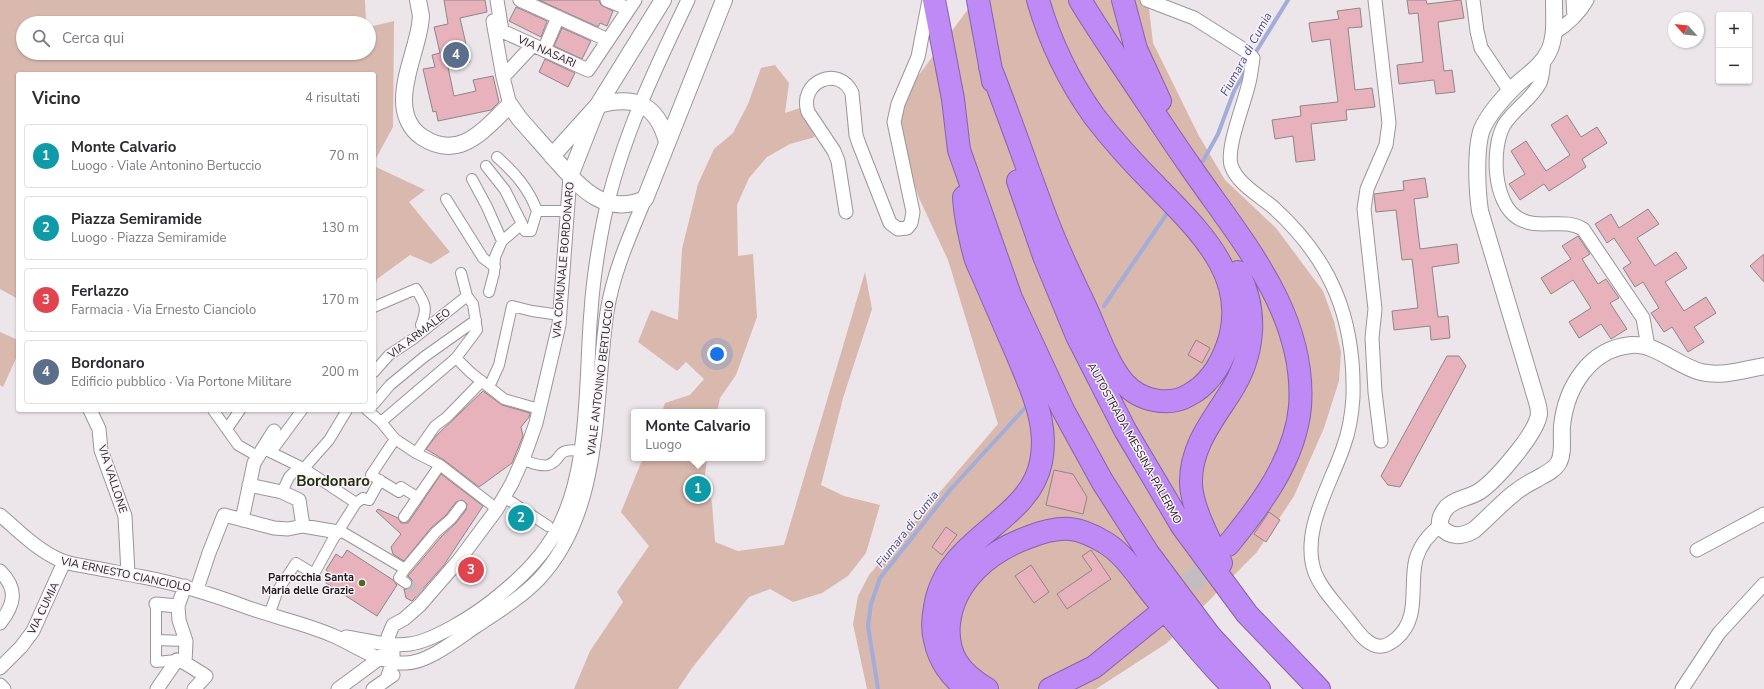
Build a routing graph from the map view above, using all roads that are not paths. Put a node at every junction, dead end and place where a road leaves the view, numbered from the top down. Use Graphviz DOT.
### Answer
graph roads {
  1 [pos="418,0"];
  2 [pos="489,0"];
  3 [pos="497,0"];
  4 [pos="520,0"];
  5 [pos="607,0"];
  6 [pos="663,0"];
  7 [pos="688,0"];
  8 [pos="724,0"];
  9 [pos="929,0"];
  10 [pos="934,0"];
  11 [pos="978,0"];
  12 [pos="1038,0"];
  13 [pos="1048,0"];
  14 [pos="1080,0"];
  15 [pos="1123,0"];
  16 [pos="1147,0"];
  17 [pos="1375,0"];
  18 [pos="1473,0"];
  19 [pos="1554,0"];
  20 [pos="1573,0"];
  21 [pos="1587,0"];
  22 [pos="632,4"];
  23 [pos="558,17"];
  24 [pos="1574,17"];
  25 [pos="1554,33"];
  26 [pos="608,40"];
  27 [pos="539,47"];
  28 [pos="1544,59"];
  29 [pos="990,67"];
  30 [pos="503,77"];
  31 [pos="1510,91"];
  32 [pos="641,104"];
  33 [pos="510,105"];
  34 [pos="598,105"];
  35 [pos="667,142"];
  36 [pos="960,150"];
  37 [pos="552,156"];
  38 [pos="497,157"];
  39 [pos="486,166"];
  40 [pos="570,176"];
  41 [pos="472,178"];
  42 [pos="645,198"];
  43 [pos="446,199"];
  44 [pos="608,202"];
  45 [pos="537,211"];
  46 [pos="568,211"];
  47 [pos="846,212"];
  48 [pos="522,224"];
  49 [pos="502,241"];
  50 [pos="495,267"];
  51 [pos="461,273"];
  52 [pos="490,292"];
  53 [pos="467,296"];
  54 [pos="376,306"];
  55 [pos="560,315"];
  56 [pos="476,320"];
  57 [pos="426,329"];
  58 [pos="1648,347"];
  59 [pos="456,358"];
  60 [pos="1764,366"];
  61 [pos="376,370"];
  62 [pos="485,384"];
  63 [pos="376,402"];
  64 [pos="540,409"];
  65 [pos="91,412"];
  66 [pos="214,412"];
  67 [pos="239,412"];
  68 [pos="300,412"];
  69 [pos="345,412"];
  70 [pos="373,412"];
  71 [pos="381,422"];
  72 [pos="227,429"];
  73 [pos="274,431"];
  74 [pos="395,439"];
  75 [pos="1381,441"];
  76 [pos="580,451"];
  77 [pos="263,452"];
  78 [pos="416,453"];
  79 [pos="522,460"];
  80 [pos="440,465"];
  81 [pos="303,468"];
  82 [pos="380,480"];
  83 [pos="249,485"];
  84 [pos="282,492"];
  85 [pos="417,497"];
  86 [pos="504,497"];
  87 [pos="356,503"];
  88 [pos="461,506"];
  89 [pos="497,510"];
  90 [pos="1764,514"];
  91 [pos="0,515"];
  92 [pos="404,517"];
  93 [pos="242,520"];
  94 [pos="303,526"];
  95 [pos="548,526"];
  96 [pos="1440,526"];
  97 [pos="339,531"];
  98 [pos="1697,550"];
  99 [pos="64,562"];
  100 [pos="405,569"];
  101 [pos="0,571"];
  102 [pos="128,574"];
  103 [pos="406,583"];
  104 [pos="1764,584"];
  105 [pos="191,587"];
  106 [pos="156,604"];
  107 [pos="178,606"];
  108 [pos="1247,614"];
  109 [pos="269,615"];
  110 [pos="0,623"];
  111 [pos="332,635"];
  112 [pos="156,640"];
  113 [pos="186,641"];
  114 [pos="391,644"];
  115 [pos="380,658"];
  116 [pos="393,661"];
  117 [pos="181,662"];
  118 [pos="411,663"];
  119 [pos="0,668"];
  120 [pos="387,679"];
  121 [pos="0,685"];
  122 [pos="4,689"];
  123 [pos="157,689"];
  124 [pos="194,689"];
  125 [pos="338,689"];
  126 [pos="373,689"];
  127 [pos="968,689"];
  128 [pos="987,689"];
  129 [pos="1050,689"];
  130 [pos="1073,689"];
  131 [pos="1235,689"];
  132 [pos="1259,689"];
  133 [pos="1319,689"];
  134 [pos="1682,689"];
  1 -- 33 [label="street"];
  2 -- 30 [label="street, VIA COMUNALE BORDONARO"];
  3 -- 27 [label="street, VIA NASARI"];
  4 -- 23 [label="street"];
  5 -- 22 [label="street"];
  6 -- 34 [label="street"];
  7 -- 32 [label="street, VIALE ANTONINO BERTUCCIO"];
  8 -- 35 [label="street, VIALE ANTONINO BERTUCCIO"];
  9 -- 47 [label="street"];
  10 -- 36 [label="highway"];
  11 -- 29 [label="highway"];
  12 -- 29 [label="highway"];
  13 -- 108 [label="highway"];
  14 -- 15 [label="highway"];
  16 -- 96 [label="street"];
  17 -- 75 [label="street"];
  18 -- 31 [label="street"];
  19 -- 25 [label="street"];
  20 -- 24 [label="street"];
  21 -- 24 [label="street"];
  22 -- 26 [label="street, VIA NASARI"];
  23 -- 26 [label="street"];
  23 -- 27 [label="street"];
  24 -- 25 [label="street"];
  25 -- 28 [label="street"];
  26 -- 27 [label="street, VIA NASARI"];
  27 -- 30 [label="street"];
  28 -- 31 [label="street"];
  28 -- 58 [label="street"];
  29 -- 108 [label="highway, AUTOSTRADA MESSINA-PALERMO"];
  30 -- 33 [label="street, VIA COMUNALE BORDONARO"];
  31 -- 96 [label="street"];
  32 -- 34 [label="street"];
  32 -- 35 [label="street"];
  32 -- 44 [label="street, VIALE ANTONINO BERTUCCIO"];
  33 -- 37 [label="street, VIA COMUNALE BORDONARO"];
  34 -- 37 [label="street"];
  34 -- 40 [label="street"];
  35 -- 42 [label="street, VIALE ANTONINO BERTUCCIO"];
  36 -- 127 [label="highway"];
  36 -- 132 [label="highway"];
  37 -- 40 [label="street, VIA COMUNALE BORDONARO"];
  38 -- 45 [label="street"];
  39 -- 48 [label="street"];
  40 -- 44 [label="street"];
  40 -- 46 [label="street, VIA COMUNALE BORDONARO"];
  41 -- 49 [label="street"];
  42 -- 44 [label="street"];
  42 -- 118 [label="street, VIALE ANTONINO BERTUCCIO"];
  43 -- 50 [label="street"];
  44 -- 76 [label="street, VIALE ANTONINO BERTUCCIO"];
  45 -- 46 [label="street"];
  45 -- 48 [label="street"];
  46 -- 55 [label="street, VIA COMUNALE BORDONARO"];
  48 -- 49 [label="street"];
  49 -- 50 [label="street"];
  50 -- 52 [label="street"];
  51 -- 53 [label="street"];
  53 -- 56 [label="street"];
  53 -- 57 [label="street, VIA ARMALEO"];
  54 -- 57 [label="street"];
  55 -- 62 [label="street"];
  55 -- 64 [label="street, VIA COMUNALE BORDONARO"];
  56 -- 59 [label="street"];
  56 -- 63 [label="street"];
  57 -- 61 [label="street, VIA ARMALEO"];
  58 -- 60 [label="street"];
  58 -- 96 [label="street"];
  59 -- 62 [label="street"];
  59 -- 71 [label="street"];
  62 -- 64 [label="street"];
  62 -- 78 [label="street"];
  64 -- 79 [label="street, VIA COMUNALE BORDONARO"];
  65 -- 102 [label="street, VIA VALLONE"];
  66 -- 72 [label="street"];
  67 -- 72 [label="street"];
  68 -- 77 [label="street"];
  69 -- 81 [label="street"];
  70 -- 71 [label="street"];
  71 -- 74 [label="street"];
  72 -- 77 [label="street"];
  73 -- 77 [label="street"];
  74 -- 78 [label="street"];
  74 -- 82 [label="street"];
  76 -- 79 [label="street"];
  76 -- 114 [label="street, VIALE ANTONINO BERTUCCIO"];
  77 -- 81 [label="street"];
  77 -- 83 [label="street"];
  78 -- 80 [label="street"];
  79 -- 86 [label="street, VIA COMUNALE BORDONARO"];
  80 -- 85 [label="street"];
  80 -- 89 [label="street"];
  81 -- 84 [label="street"];
  81 -- 87 [label="street"];
  82 -- 85 [label="street"];
  82 -- 87 [label="street"];
  83 -- 84 [label="street"];
  83 -- 93 [label="street"];
  84 -- 94 [label="street"];
  85 -- 92 [label="street"];
  86 -- 89 [label="street, VIA COMUNALE BORDONARO"];
  86 -- 95 [label="street"];
  87 -- 97 [label="street"];
  88 -- 100 [label="street"];
  89 -- 114 [label="street"];
  90 -- 98 [label="street"];
  91 -- 99 [label="street, VIA ERNESTO CIANCIOLO"];
  93 -- 94 [label="street"];
  93 -- 105 [label="street"];
  94 -- 97 [label="street"];
  97 -- 100 [label="street"];
  97 -- 109 [label="street"];
  99 -- 102 [label="street, VIA ERNESTO CIANCIOLO"];
  99 -- 119 [label="street, VIA CUMIA"];
  100 -- 103 [label="street"];
  101 -- 110 [label="street"];
  102 -- 105 [label="street, VIA ERNESTO CIANCIOLO"];
  104 -- 134 [label="street"];
  105 -- 107 [label="street"];
  105 -- 109 [label="street, VIA ERNESTO CIANCIOLO"];
  106 -- 107 [label="street"];
  106 -- 112 [label="street"];
  107 -- 113 [label="street"];
  108 -- 133 [label="highway, AUTOSTRADA MESSINA-PALERMO"];
  109 -- 111 [label="street, VIA ERNESTO CIANCIOLO"];
  111 -- 114 [label="street, VIALE ANTONINO BERTUCCIO"];
  111 -- 115 [label="street, VIALE ANTONINO BERTUCCIO"];
  112 -- 113 [label="street"];
  112 -- 117 [label="street"];
  113 -- 117 [label="street"];
  114 -- 115 [label="street"];
  114 -- 116 [label="street"];
  115 -- 116 [label="street, VIALE ANTONINO BERTUCCIO"];
  115 -- 125 [label="street"];
  116 -- 118 [label="street, VIALE ANTONINO BERTUCCIO"];
  116 -- 120 [label="street"];
  117 -- 123 [label="street"];
  117 -- 124 [label="street"];
  118 -- 120 [label="street"];
  120 -- 126 [label="street"];
  121 -- 122 [label="street"];
  128 -- 131 [label="highway"];
  129 -- 130 [label="highway"];
}
